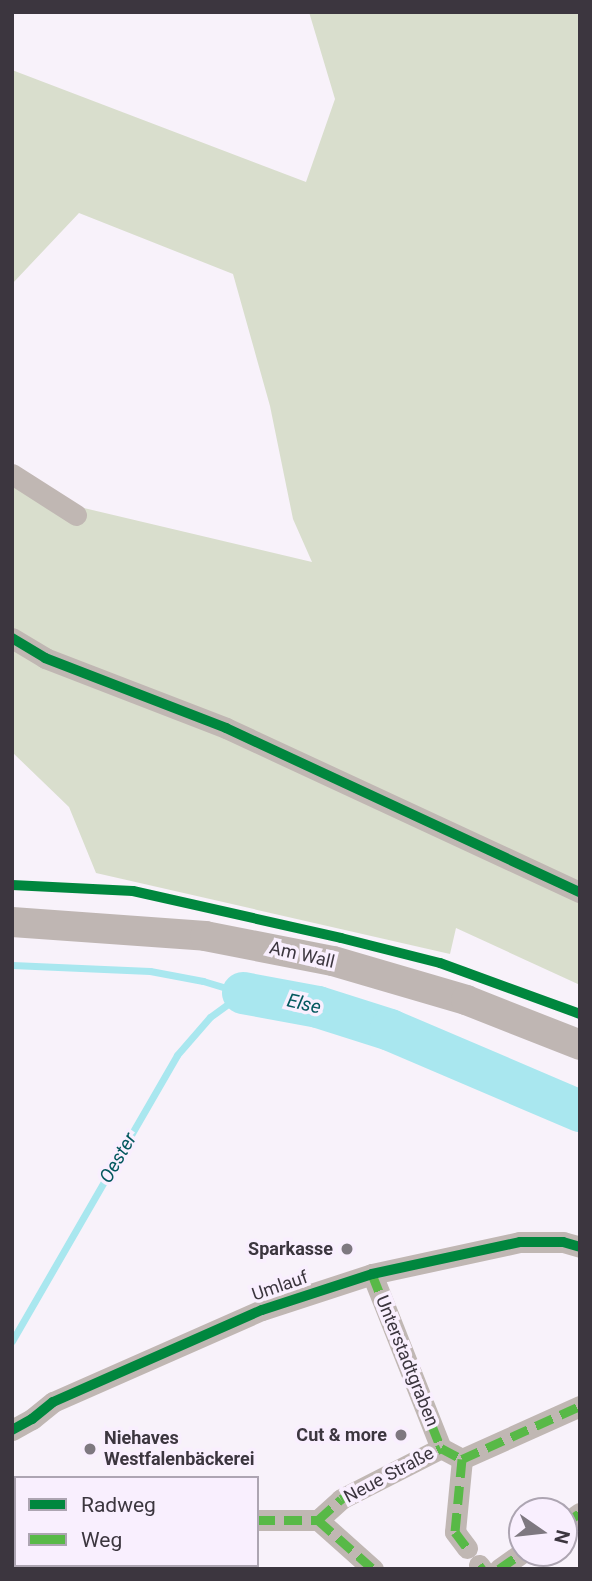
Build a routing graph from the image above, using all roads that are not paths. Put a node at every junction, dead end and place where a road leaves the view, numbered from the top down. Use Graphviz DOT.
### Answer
graph roads {
  1 [pos="12,474"];
  2 [pos="76,515"];
  3 [pos="12,638"];
  4 [pos="580,892"];
  5 [pos="12,922"];
  6 [pos="580,1045"];
  7 [pos="580,1247"];
  8 [pos="372,1274"];
  9 [pos="580,1406"];
  10 [pos="12,1430"];
  11 [pos="441,1448"];
  12 [pos="462,1458"];
  13 [pos="259,1520"];
  14 [pos="318,1520"];
  15 [pos="508,1556"];
  16 [pos="482,1562"];
  17 [pos="373,1569"];
  1 -- 2 [label="street"];
  3 -- 4 [label="street"];
  5 -- 6 [label="main road, Am Wall"];
  7 -- 8 [label="street, Umlauf"];
  8 -- 10 [label="street, Umlauf"];
  8 -- 11 [label="street, Unterstadtgraben"];
  9 -- 12 [label="street, Neue Straße"];
  11 -- 12 [label="street, Neue Straße"];
  11 -- 14 [label="street, Neue Straße"];
  12 -- 16 [label="street"];
  13 -- 14 [label="street"];
  14 -- 17 [label="street"];
  15 -- 16 [label="street"];
}
